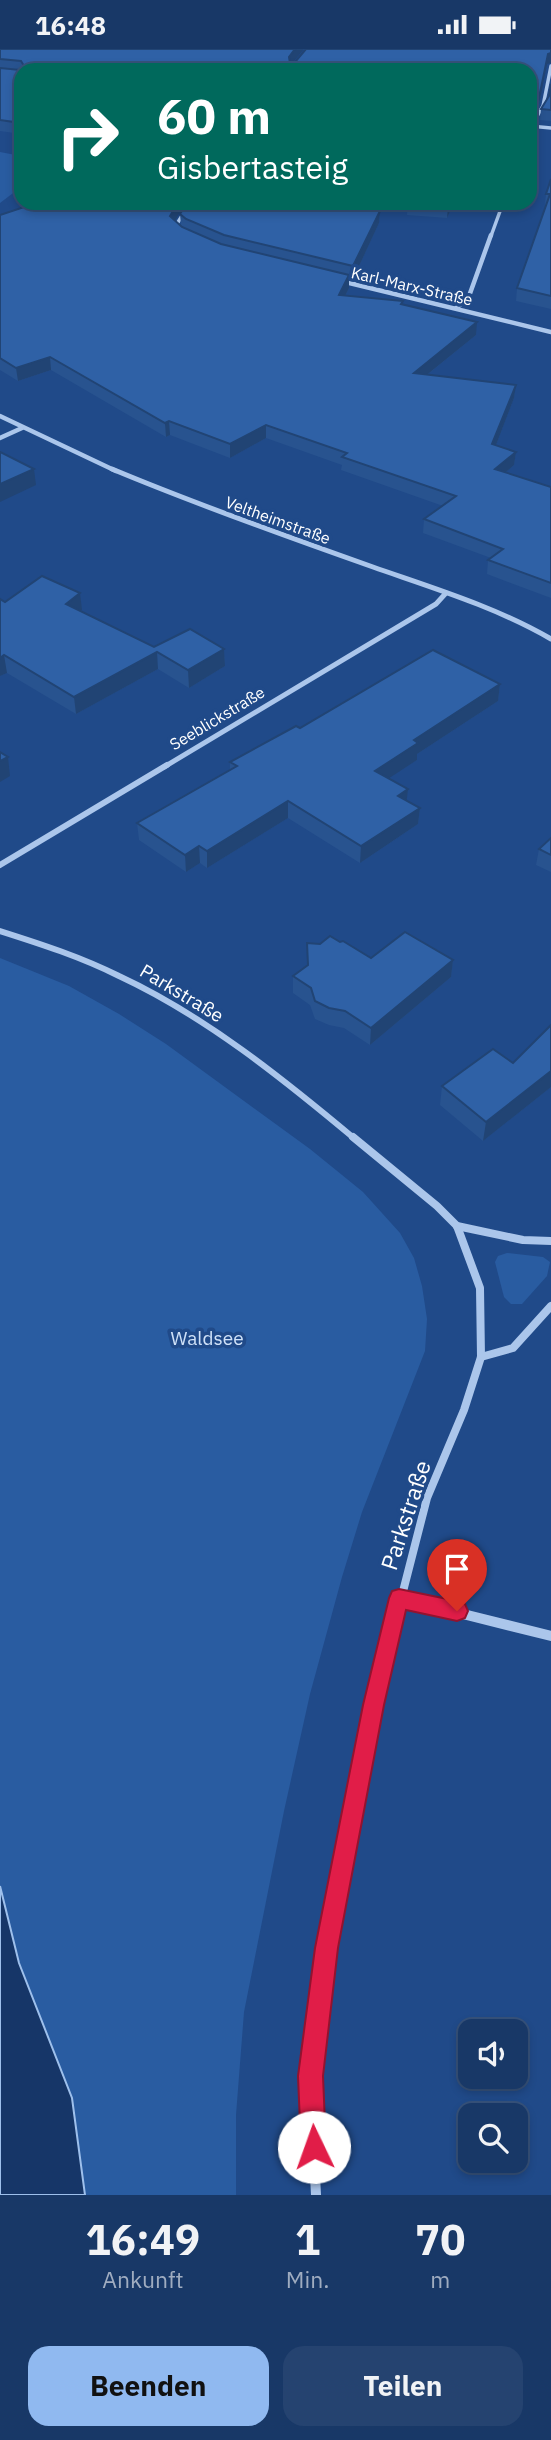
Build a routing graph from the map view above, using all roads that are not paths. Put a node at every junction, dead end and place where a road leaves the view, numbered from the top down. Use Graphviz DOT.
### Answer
graph roads {
  1 [pos="551,65"];
  2 [pos="537,116"];
  3 [pos="186,210"];
  4 [pos="500,210"];
  5 [pos="181,233"];
  6 [pos="328,278"];
  7 [pos="456,308"];
  8 [pos="551,332"];
  9 [pos="0,416"];
  10 [pos="22,428"];
  11 [pos="0,438"];
  12 [pos="446,593"];
  13 [pos="551,639"];
  14 [pos="0,865"];
  15 [pos="0,931"];
  16 [pos="457,1226"];
  17 [pos="551,1241"];
  18 [pos="551,1306"];
  19 [pos="481,1357"];
  20 [pos="399,1598"];
  21 [pos="551,1636"];
  22 [pos="316,2195"];
  1 -- 2 [label="street"];
  3 -- 5 [label="street"];
  4 -- 7 [label="street"];
  6 -- 7 [label="street, Karl-Marx-Straße"];
  7 -- 8 [label="street, Karl-Marx-Straße"];
  9 -- 10 [label="street, Veltheimstraße"];
  10 -- 11 [label="street"];
  10 -- 12 [label="street, Veltheimstraße"];
  12 -- 13 [label="street, Veltheimstraße"];
  12 -- 14 [label="street, Seeblickstraße"];
  15 -- 16 [label="street, Parkstraße"];
  16 -- 17 [label="street"];
  16 -- 19 [label="street, Parkstraße"];
  18 -- 19 [label="street"];
  19 -- 20 [label="street, Parkstraße"];
  20 -- 21 [label="street"];
  20 -- 22 [label="street, Parkstraße"];
}
